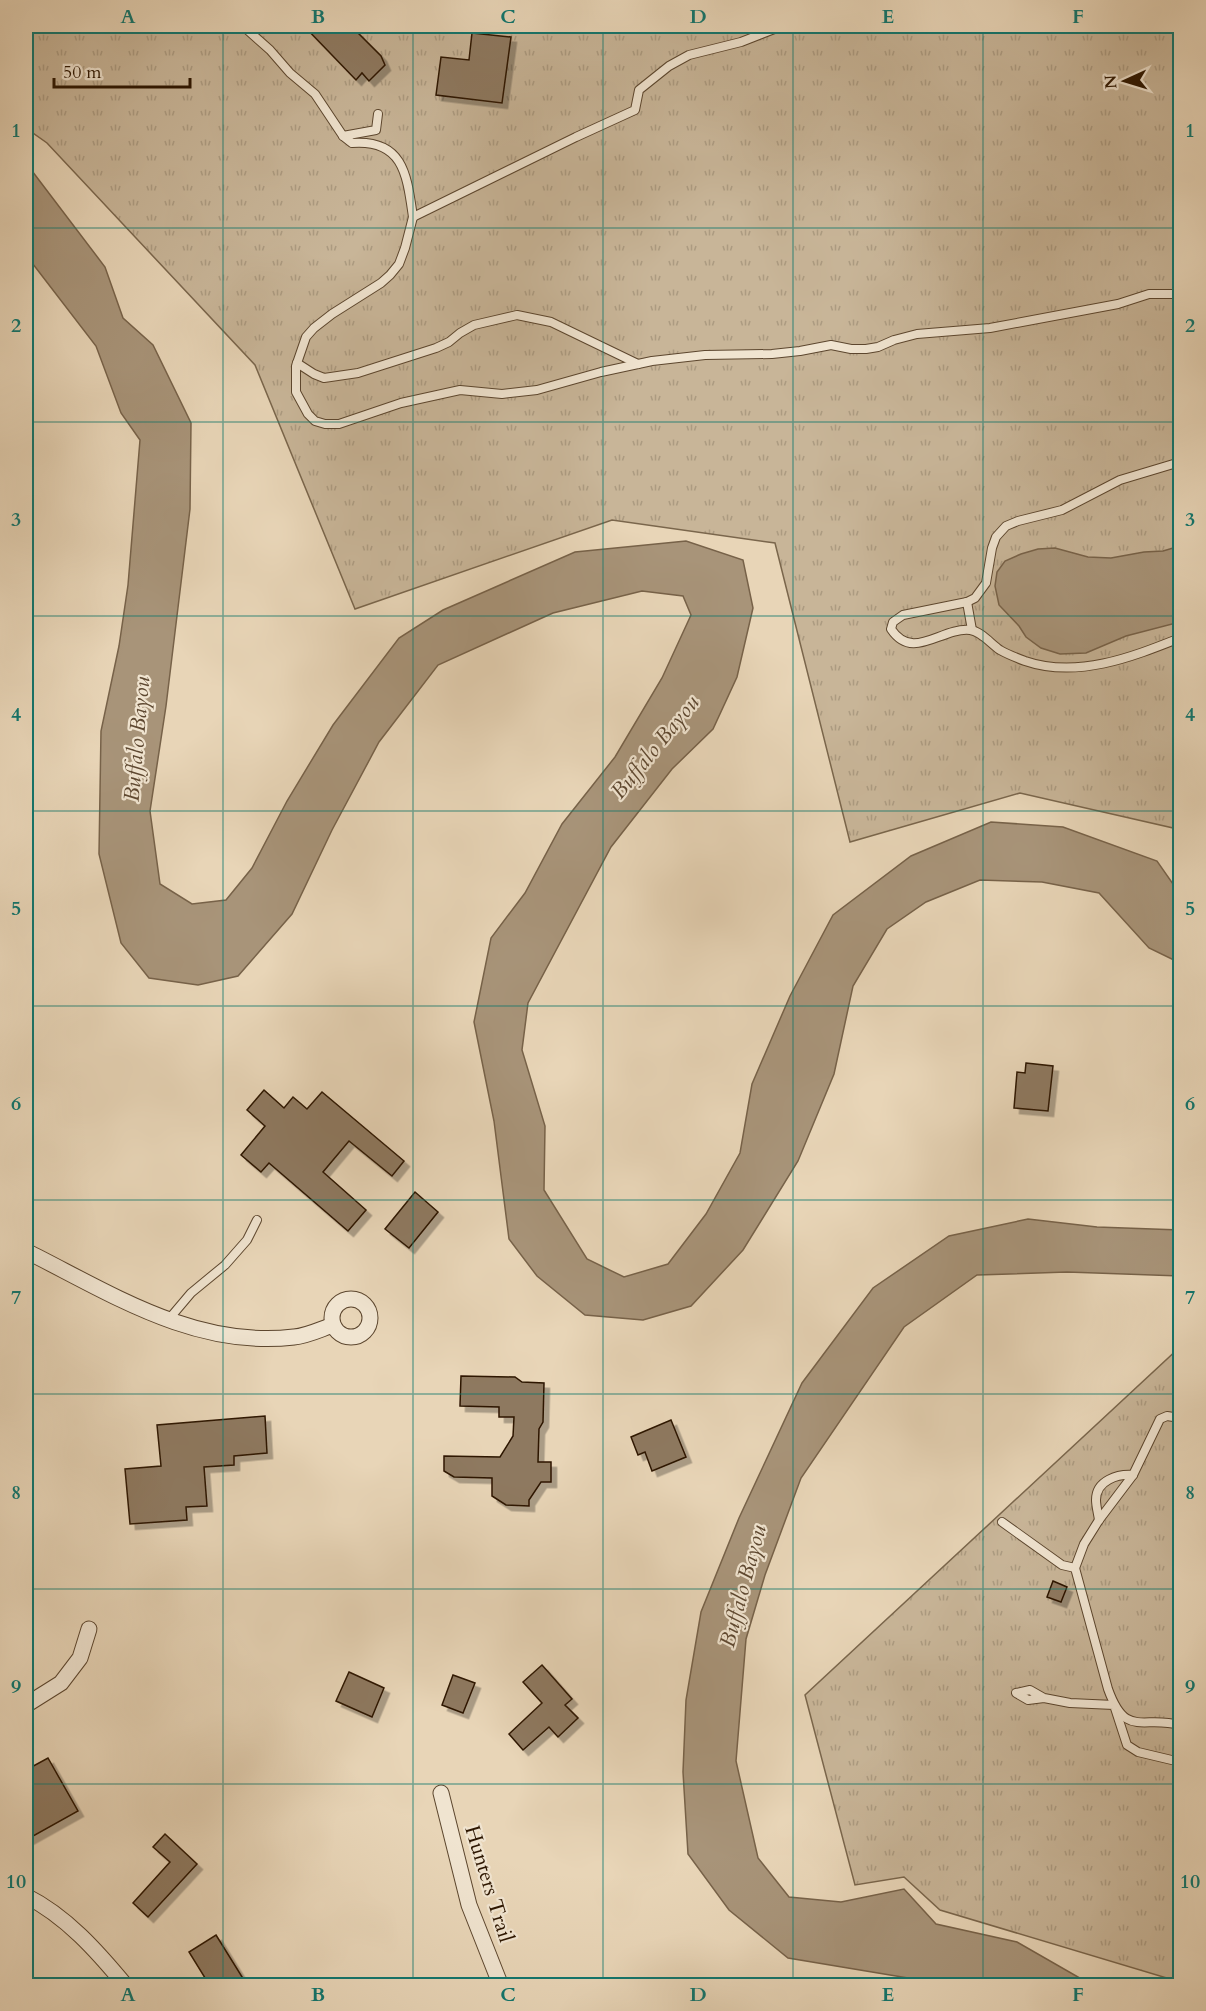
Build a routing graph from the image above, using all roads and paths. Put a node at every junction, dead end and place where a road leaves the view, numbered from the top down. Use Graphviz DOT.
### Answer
graph roads {
  1 [pos="243,26"];
  2 [pos="782,26"];
  3 [pos="378,114"];
  4 [pos="344,136"];
  5 [pos="413,217"];
  6 [pos="1180,294"];
  7 [pos="297,363"];
  8 [pos="638,364"];
  9 [pos="1180,462"];
  10 [pos="967,603"];
  11 [pos="972,630"];
  12 [pos="1180,638"];
  13 [pos="257,1220"];
  14 [pos="26,1251"];
  15 [pos="168,1320"];
  16 [pos="333,1325"];
  17 [pos="1180,1418"];
  18 [pos="1133,1475"];
  19 [pos="1099,1520"];
  20 [pos="1002,1522"];
  21 [pos="1075,1568"];
  22 [pos="89,1629"];
  23 [pos="1044,1698"];
  24 [pos="26,1705"];
  25 [pos="1114,1705"];
  26 [pos="1180,1725"];
  27 [pos="1180,1762"];
  28 [pos="441,1793"];
  29 [pos="26,1896"];
  30 [pos="126,1986"];
  31 [pos="501,1986"];
  1 -- 4 [label="lane"];
  2 -- 5 [label="lane"];
  3 -- 4 [label="lane"];
  4 -- 5 [label="lane"];
  5 -- 7 [label="lane"];
  6 -- 8 [label="lane"];
  7 -- 8 [label="lane"];
  7 -- 8 [label="lane"];
  9 -- 10 [label="lane"];
  10 -- 11 [label="lane"];
  10 -- 11 [label="lane"];
  11 -- 12 [label="lane"];
  13 -- 15 [label="lane"];
  14 -- 15 [label="street"];
  15 -- 16 [label="street"];
  17 -- 18 [label="lane"];
  18 -- 19 [label="lane"];
  18 -- 19 [label="lane"];
  19 -- 21 [label="lane"];
  20 -- 21 [label="lane"];
  21 -- 25 [label="lane"];
  22 -- 24 [label="street"];
  23 -- 25 [label="lane"];
  25 -- 26 [label="lane"];
  25 -- 27 [label="lane"];
  28 -- 31 [label="street, Hunters Trail"];
  29 -- 30 [label="street"];
}
